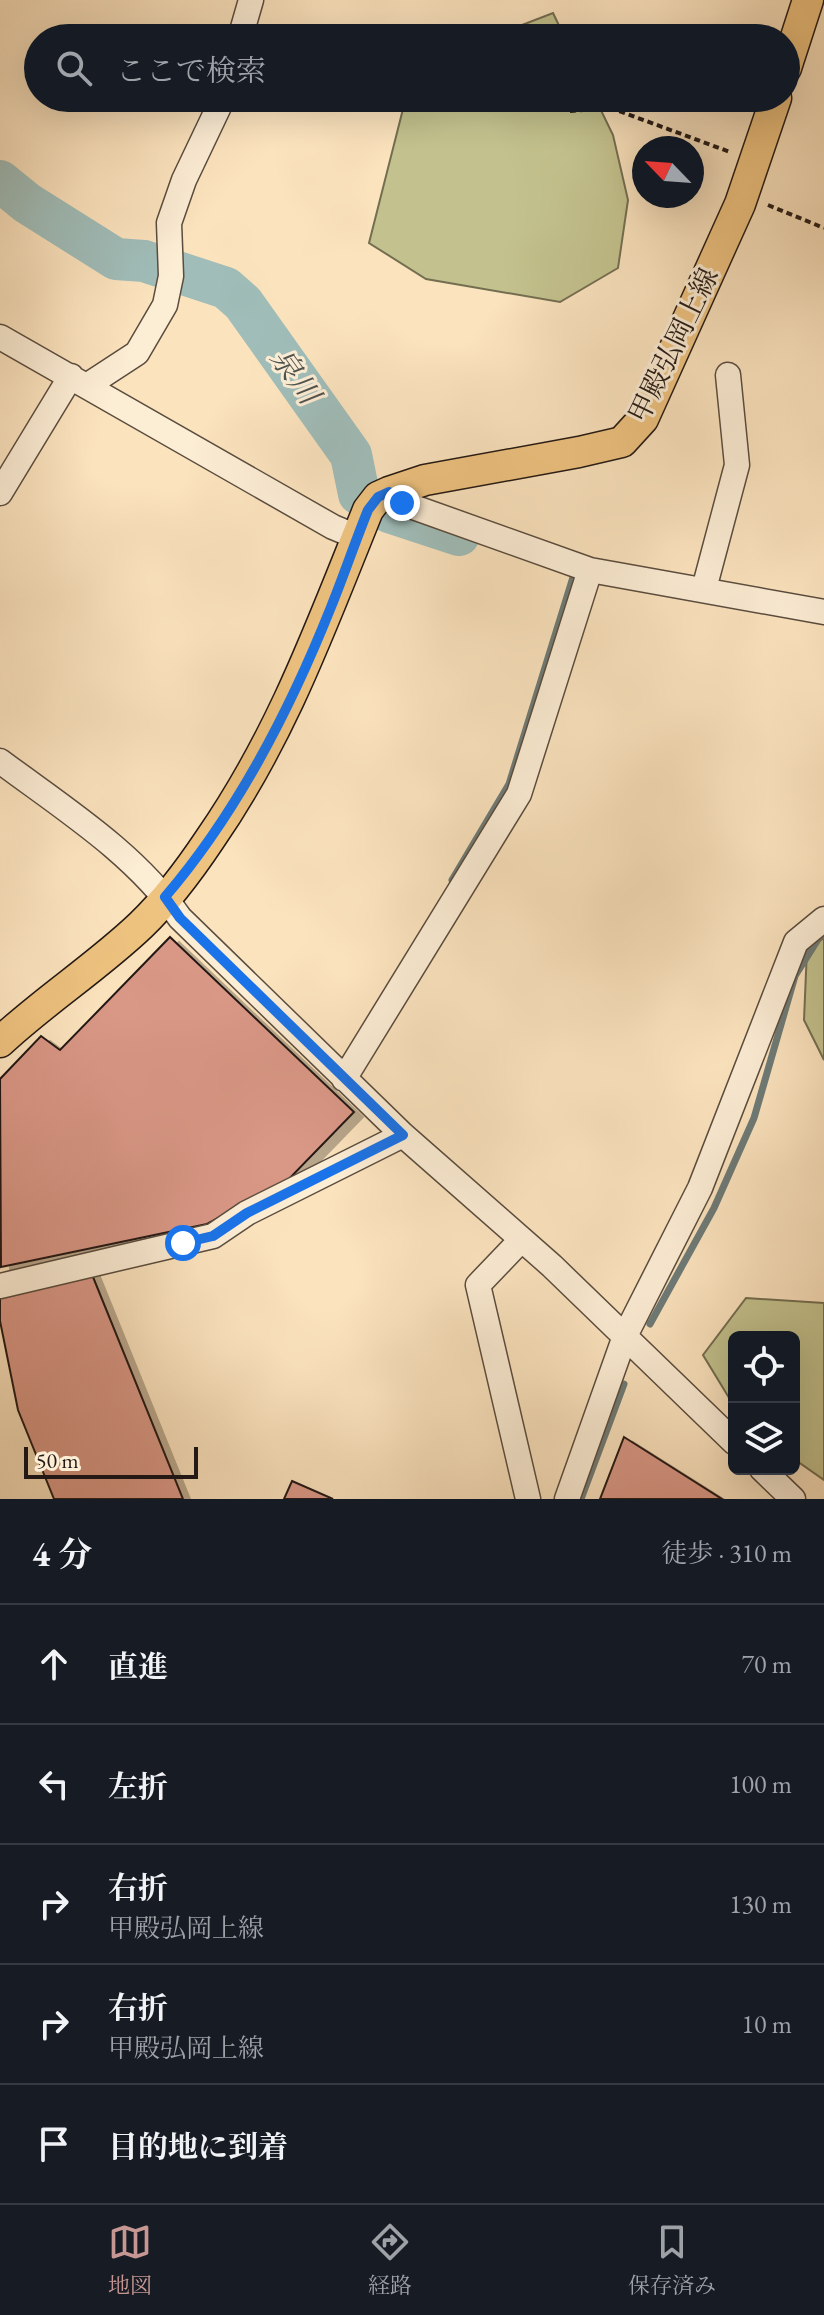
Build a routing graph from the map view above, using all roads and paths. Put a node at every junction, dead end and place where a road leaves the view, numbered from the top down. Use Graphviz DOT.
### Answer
graph roads {
  1 [pos="251,0"];
  2 [pos="808,0"];
  3 [pos="244,24"];
  4 [pos="800,25"];
  5 [pos="216,112"];
  6 [pos="622,112"];
  7 [pos="771,112"];
  8 [pos="755,161"];
  9 [pos="743,196"];
  10 [pos="824,228"];
  11 [pos="0,337"];
  12 [pos="728,375"];
  13 [pos="79,380"];
  14 [pos="0,493"];
  15 [pos="373,509"];
  16 [pos="590,570"];
  17 [pos="704,589"];
  18 [pos="824,612"];
  19 [pos="0,761"];
  20 [pos="165,897"];
  21 [pos="824,919"];
  22 [pos="0,1042"];
  23 [pos="344,1079"];
  24 [pos="403,1135"];
  25 [pos="521,1240"];
  26 [pos="0,1286"];
  27 [pos="625,1336"];
  28 [pos="728,1436"];
  29 [pos="768,1475"];
  30 [pos="528,1499"];
  31 [pos="567,1499"];
  32 [pos="793,1499"];
  1 -- 3 [label="street"];
  2 -- 4 [label="main road"];
  5 -- 13 [label="street"];
  6 -- 8 [label="path"];
  7 -- 8 [label="main road, 甲殿弘岡上線"];
  8 -- 9 [label="main road, 甲殿弘岡上線"];
  9 -- 10 [label="path"];
  9 -- 15 [label="main road, 甲殿弘岡上線"];
  11 -- 13 [label="street"];
  12 -- 17 [label="street"];
  13 -- 14 [label="street"];
  13 -- 15 [label="street"];
  15 -- 16 [label="street"];
  15 -- 20 [label="main road"];
  16 -- 17 [label="street"];
  16 -- 23 [label="street"];
  17 -- 18 [label="street"];
  19 -- 20 [label="street"];
  20 -- 22 [label="main road"];
  20 -- 23 [label="street"];
  21 -- 27 [label="street"];
  23 -- 24 [label="street"];
  24 -- 25 [label="street"];
  24 -- 26 [label="street"];
  25 -- 27 [label="street"];
  25 -- 30 [label="street"];
  27 -- 28 [label="street"];
  27 -- 31 [label="street"];
  29 -- 32 [label="street"];
}
